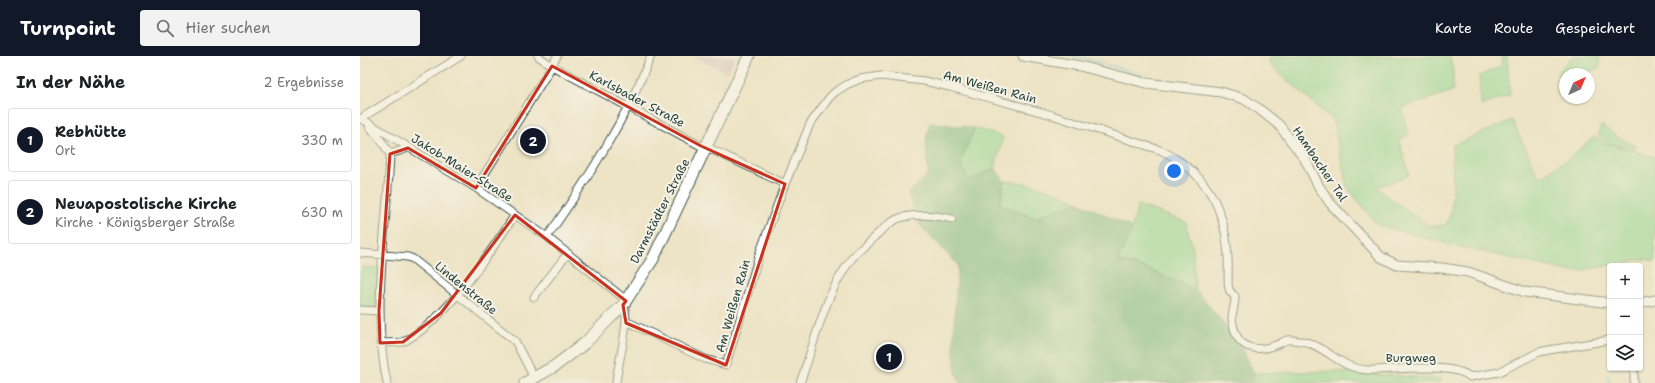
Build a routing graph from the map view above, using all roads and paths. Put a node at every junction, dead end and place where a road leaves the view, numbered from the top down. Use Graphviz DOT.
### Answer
graph roads {
  1 [pos="538,56"];
  2 [pos="557,56"];
  3 [pos="651,56"];
  4 [pos="749,56"];
  5 [pos="1023,56"];
  6 [pos="456,57"];
  7 [pos="552,66"];
  8 [pos="628,106"];
  9 [pos="360,118"];
  10 [pos="706,147"];
  11 [pos="408,148"];
  12 [pos="390,154"];
  13 [pos="784,184"];
  14 [pos="476,188"];
  15 [pos="515,215"];
  16 [pos="952,219"];
  17 [pos="547,237"];
  18 [pos="568,253"];
  19 [pos="360,254"];
  20 [pos="383,256"];
  21 [pos="457,293"];
  22 [pos="534,297"];
  23 [pos="1655,300"];
  24 [pos="1643,302"];
  25 [pos="625,303"];
  26 [pos="1607,303"];
  27 [pos="360,310"];
  28 [pos="379,311"];
  29 [pos="1232,318"];
  30 [pos="626,323"];
  31 [pos="1607,340"];
  32 [pos="380,343"];
  33 [pos="1634,371"];
  34 [pos="1470,380"];
  35 [pos="529,381"];
  36 [pos="387,383"];
  37 [pos="616,383"];
  38 [pos="800,383"];
  39 [pos="1634,383"];
  1 -- 7 [label="street, Karlsbader Straße"];
  2 -- 7 [label="street"];
  3 -- 8 [label="street"];
  4 -- 10 [label="main road, Darmstädter Straße"];
  5 -- 26 [label="street, Hambacher Tal"];
  6 -- 9 [label="street"];
  7 -- 8 [label="street, Karlsbader Straße"];
  7 -- 14 [label="street"];
  8 -- 10 [label="street, Karlsbader Straße"];
  8 -- 17 [label="street"];
  9 -- 11 [label="street, Jakob-Maier-Straße"];
  9 -- 12 [label="street"];
  10 -- 13 [label="street, Karlsbader Straße"];
  10 -- 25 [label="main road, Darmstädter Straße"];
  11 -- 12 [label="street"];
  11 -- 14 [label="street, Jakob-Maier-Straße"];
  12 -- 20 [label="street"];
  13 -- 29 [label="street, Am Weißen Rain"];
  13 -- 30 [label="street, Am Weißen Rain"];
  14 -- 15 [label="street, Jakob-Maier-Straße"];
  15 -- 17 [label="street, Jakob-Maier-Straße"];
  15 -- 21 [label="street"];
  16 -- 38 [label="street"];
  17 -- 18 [label="street, Jakob-Maier-Straße"];
  18 -- 22 [label="street"];
  18 -- 25 [label="street, Jakob-Maier-Straße"];
  19 -- 20 [label="street, Lindenstraße"];
  20 -- 21 [label="street, Lindenstraße"];
  20 -- 28 [label="street"];
  21 -- 32 [label="street"];
  21 -- 35 [label="street, Lindenstraße"];
  23 -- 24 [label="street"];
  25 -- 30 [label="street"];
  25 -- 35 [label="main road, Darmstädter Straße"];
  27 -- 28 [label="street"];
  28 -- 32 [label="street"];
  29 -- 34 [label="street, Burgweg"];
  30 -- 37 [label="street"];
  31 -- 34 [label="street, Burgweg"];
  32 -- 36 [label="street"];
  33 -- 39 [label="street"];
}
